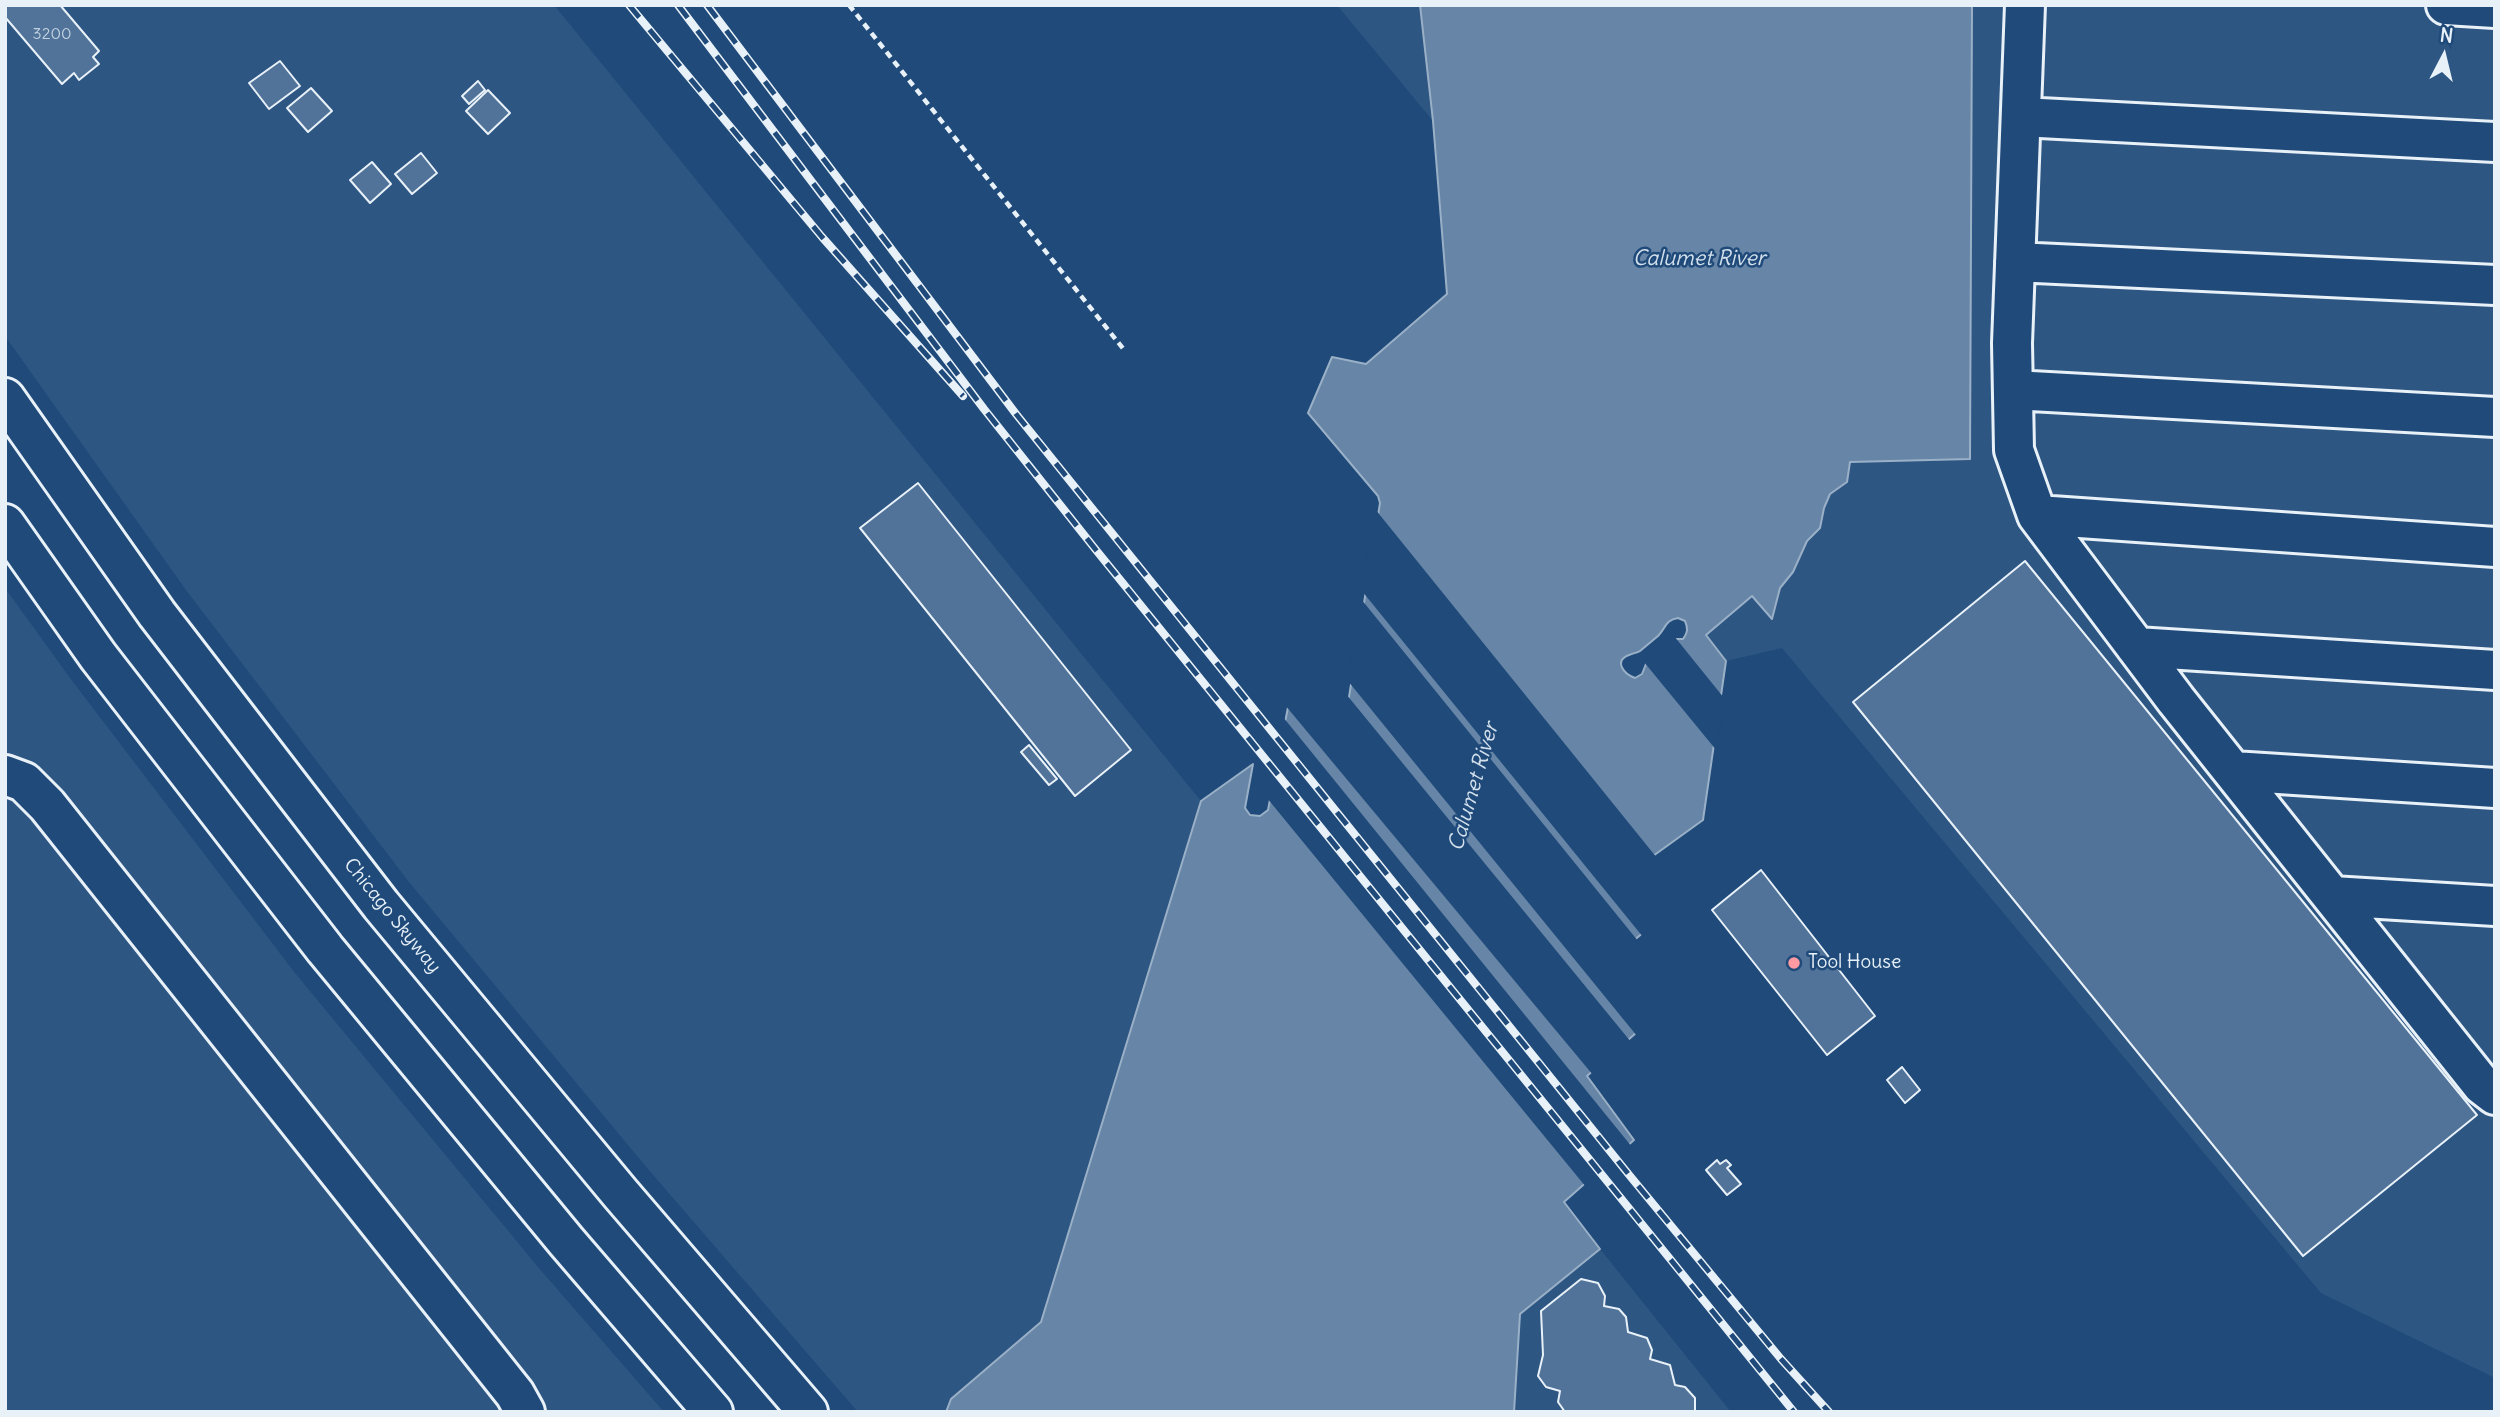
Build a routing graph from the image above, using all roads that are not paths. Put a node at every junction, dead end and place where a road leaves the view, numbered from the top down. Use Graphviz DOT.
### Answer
graph roads {
  1 [pos="2025,5"];
  2 [pos="2446,5"];
  3 [pos="2495,8"];
  4 [pos="2021,117"];
  5 [pos="2495,142"];
  6 [pos="2015,262"];
  7 [pos="2495,285"];
  8 [pos="2013,390"];
  9 [pos="5,398"];
  10 [pos="2495,417"];
  11 [pos="2038,515"];
  12 [pos="5,524"];
  13 [pos="2495,547"];
  14 [pos="2136,647"];
  15 [pos="2495,670"];
  16 [pos="2233,771"];
  17 [pos="5,775"];
  18 [pos="2495,788"];
  19 [pos="2332,896"];
  20 [pos="2495,906"];
  21 [pos="2495,1095"];
  22 [pos="525,1412"];
  23 [pos="713,1412"];
  24 [pos="808,1412"];
  1 -- 4 [label="main road"];
  2 -- 3 [label="main road"];
  4 -- 5 [label="main road"];
  4 -- 6 [label="main road"];
  6 -- 7 [label="main road"];
  6 -- 8 [label="main road"];
  8 -- 10 [label="main road"];
  8 -- 11 [label="main road"];
  9 -- 24 [label="main road, Chicago Skyway"];
  11 -- 13 [label="main road"];
  11 -- 14 [label="main road"];
  12 -- 23 [label="main road"];
  14 -- 15 [label="main road"];
  14 -- 16 [label="main road"];
  16 -- 18 [label="main road"];
  16 -- 19 [label="main road"];
  17 -- 22 [label="main road"];
  19 -- 20 [label="main road"];
  19 -- 21 [label="main road"];
}
